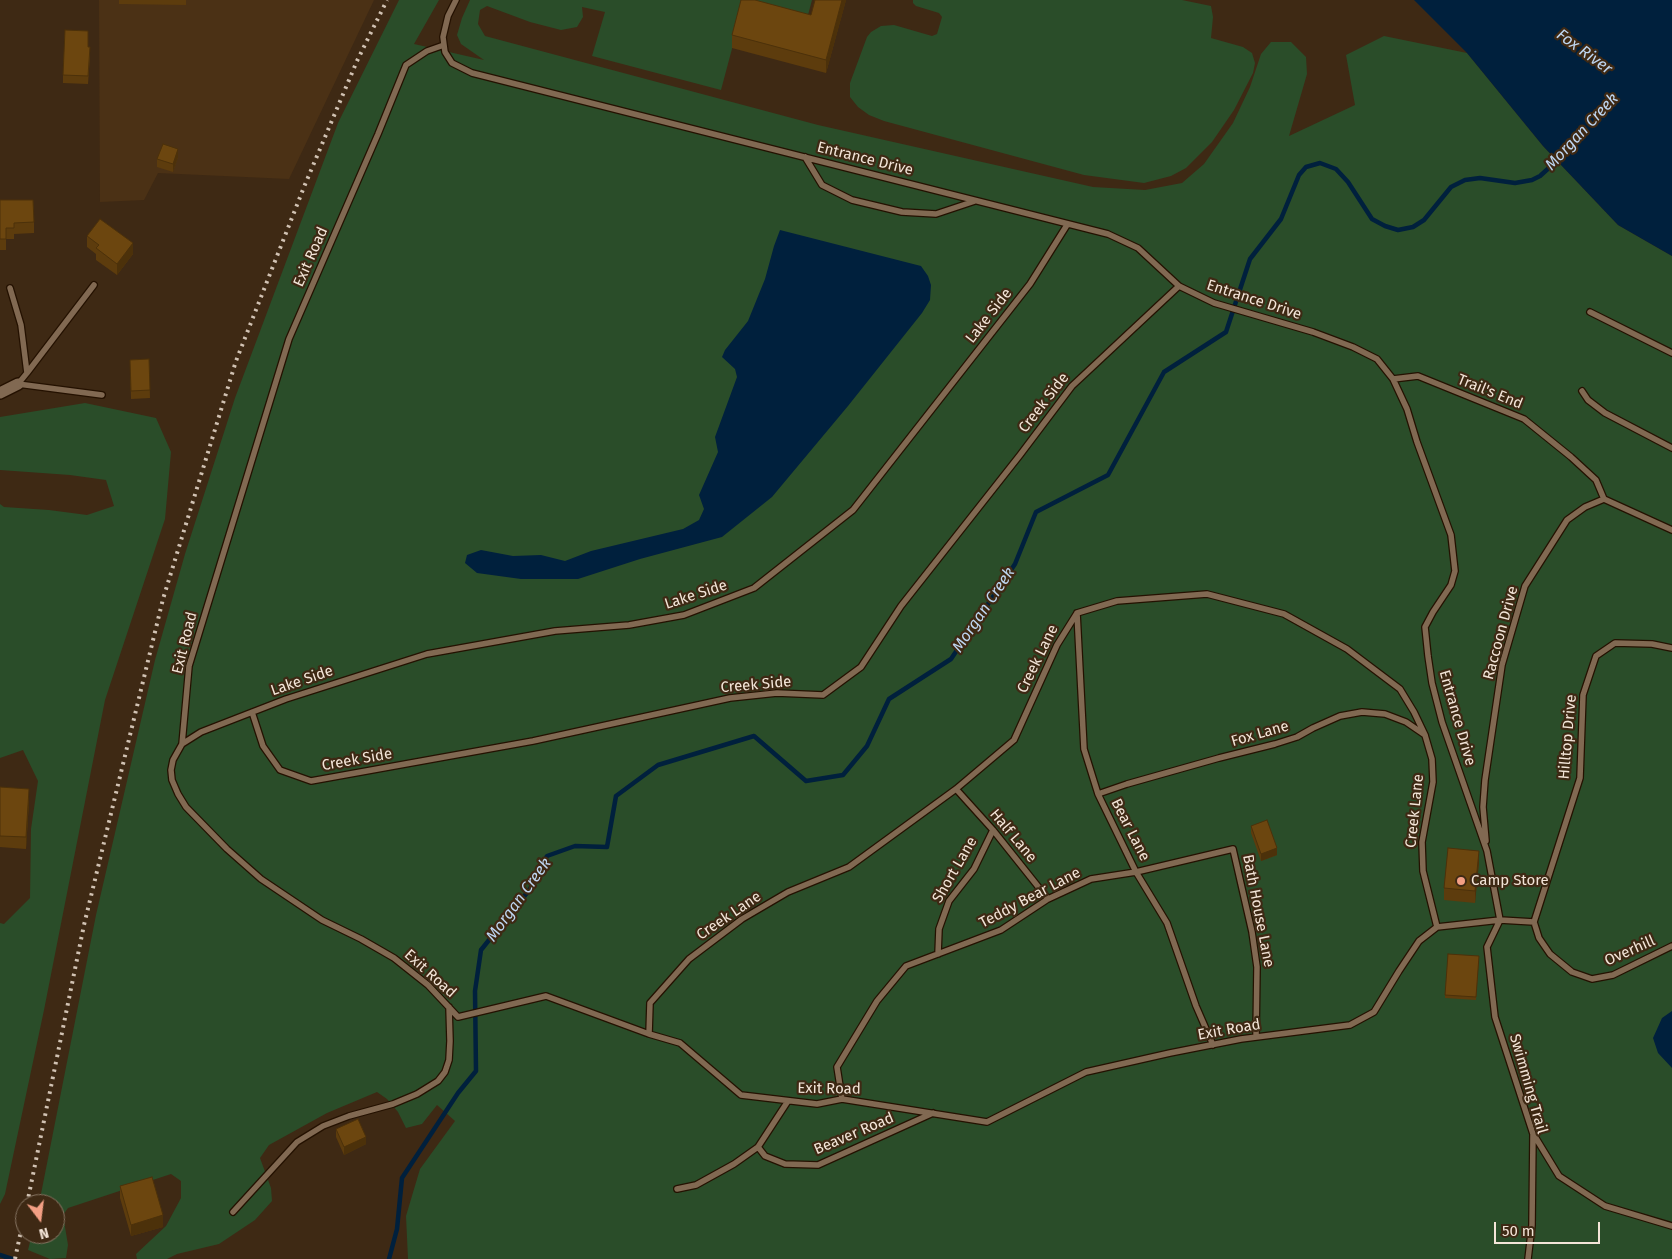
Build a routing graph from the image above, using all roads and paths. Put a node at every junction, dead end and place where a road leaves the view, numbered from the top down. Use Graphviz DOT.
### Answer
graph roads {
  1 [pos="456,0"];
  2 [pos="444,45"];
  3 [pos="805,157"];
  4 [pos="976,200"];
  5 [pos="1067,225"];
  6 [pos="94,285"];
  7 [pos="1179,286"];
  8 [pos="10,288"];
  9 [pos="1590,312"];
  10 [pos="1672,353"];
  11 [pos="27,373"];
  12 [pos="1393,379"];
  13 [pos="18,384"];
  14 [pos="1582,391"];
  15 [pos="0,393"];
  16 [pos="102,395"];
  17 [pos="1672,448"];
  18 [pos="1604,499"];
  19 [pos="1672,530"];
  20 [pos="1077,613"];
  21 [pos="1672,648"];
  22 [pos="252,712"];
  23 [pos="1425,735"];
  24 [pos="182,744"];
  25 [pos="956,789"];
  26 [pos="1098,794"];
  27 [pos="992,830"];
  28 [pos="1233,849"];
  29 [pos="1487,851"];
  30 [pos="1136,872"];
  31 [pos="1048,899"];
  32 [pos="1500,920"];
  33 [pos="1534,922"];
  34 [pos="1437,927"];
  35 [pos="1672,946"];
  36 [pos="938,954"];
  37 [pos="448,1007"];
  38 [pos="649,1034"];
  39 [pos="1256,1038"];
  40 [pos="1213,1045"];
  41 [pos="842,1099"];
  42 [pos="788,1101"];
  43 [pos="933,1113"];
  44 [pos="1533,1134"];
  45 [pos="758,1146"];
  46 [pos="677,1189"];
  47 [pos="233,1212"];
  48 [pos="1672,1226"];
  49 [pos="1528,1259"];
  1 -- 2 [label="lane"];
  2 -- 3 [label="lane, Entrance Drive"];
  2 -- 24 [label="lane, Exit Road"];
  3 -- 4 [label="lane, Entrance Drive"];
  3 -- 4 [label="lane"];
  4 -- 5 [label="lane, Entrance Drive"];
  5 -- 7 [label="lane, Entrance Drive"];
  5 -- 22 [label="lane, Lake Side"];
  6 -- 11 [label="lane"];
  7 -- 12 [label="lane, Entrance Drive"];
  7 -- 22 [label="lane, Creek Side"];
  8 -- 11 [label="lane"];
  9 -- 10 [label="lane"];
  11 -- 13 [label="lane"];
  12 -- 18 [label="lane, Trail's End"];
  12 -- 29 [label="lane, Entrance Drive"];
  13 -- 15 [label="street"];
  13 -- 16 [label="lane"];
  14 -- 17 [label="lane"];
  18 -- 19 [label="lane"];
  18 -- 29 [label="lane, Raccoon Drive"];
  20 -- 23 [label="lane, Creek Lane"];
  20 -- 25 [label="lane, Creek Lane"];
  20 -- 26 [label="lane, Bear Lane"];
  21 -- 33 [label="lane, Hilltop Drive"];
  22 -- 24 [label="lane, Lake Side"];
  23 -- 26 [label="lane, Fox Lane"];
  23 -- 34 [label="lane, Creek Lane"];
  24 -- 37 [label="lane, Exit Road"];
  25 -- 27 [label="lane, Half Lane"];
  25 -- 38 [label="lane, Creek Lane"];
  26 -- 30 [label="lane, Bear Lane"];
  27 -- 31 [label="lane, Half Lane"];
  27 -- 36 [label="lane, Short Lane"];
  28 -- 30 [label="lane, Teddy Bear Lane"];
  28 -- 39 [label="lane, Bath House Lane"];
  29 -- 32 [label="lane, Entrance Drive"];
  30 -- 31 [label="lane, Teddy Bear Lane"];
  30 -- 40 [label="lane, Bear Lane"];
  31 -- 36 [label="lane, Teddy Bear Lane"];
  32 -- 33 [label="lane"];
  32 -- 34 [label="lane"];
  32 -- 44 [label="lane, Swimming Trail"];
  33 -- 35 [label="lane, Overhill"];
  34 -- 39 [label="lane, Exit Road"];
  36 -- 41 [label="lane, Teddy Bear Lane"];
  37 -- 38 [label="lane, Exit Road"];
  37 -- 47 [label="lane"];
  38 -- 42 [label="lane, Exit Road"];
  39 -- 40 [label="lane, Exit Road"];
  40 -- 43 [label="lane, Exit Road"];
  41 -- 42 [label="lane, Exit Road"];
  41 -- 43 [label="lane, Exit Road"];
  42 -- 45 [label="lane"];
  43 -- 45 [label="lane, Beaver Road"];
  44 -- 48 [label="lane"];
  44 -- 49 [label="lane, Swimming Trail"];
  45 -- 46 [label="lane"];
}
